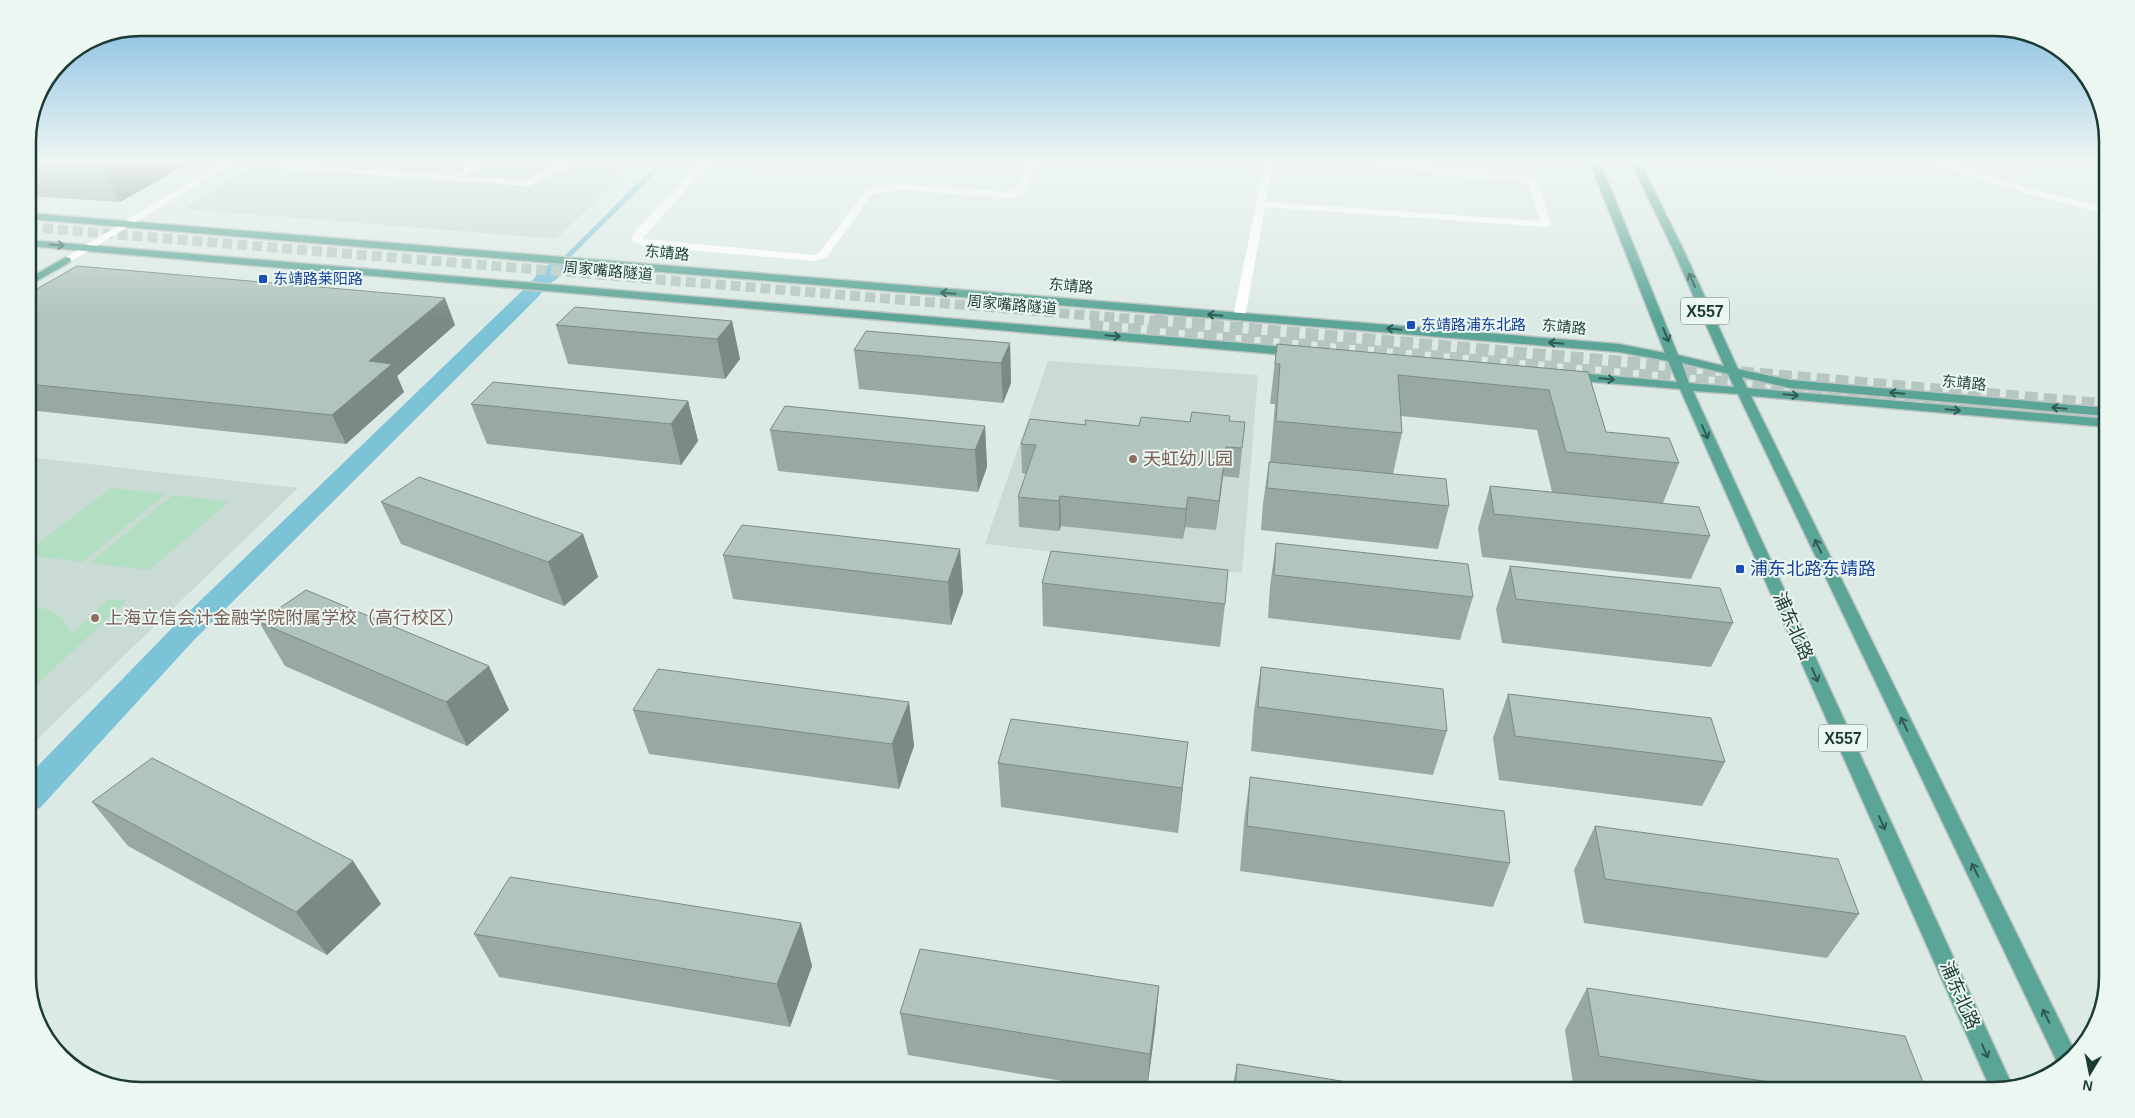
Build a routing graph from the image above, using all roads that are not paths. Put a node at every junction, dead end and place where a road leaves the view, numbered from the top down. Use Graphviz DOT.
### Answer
graph roads {
  1 [pos="144,212"];
  2 [pos="658,212"];
  3 [pos="854,212"];
  4 [pos="1258,212"];
  5 [pos="1377,212"];
  6 [pos="1542,212"];
  7 [pos="1616,212"];
  8 [pos="1660,212"];
  9 [pos="36,217"];
  10 [pos="124,224"];
  11 [pos="36,244"];
  12 [pos="86,248"];
  13 [pos="124,250"];
  14 [pos="66,260"];
  15 [pos="36,278"];
  16 [pos="1239,317"];
  17 [pos="1090,326"];
  18 [pos="1306,353"];
  19 [pos="1674,358"];
  20 [pos="1734,372"];
  21 [pos="1554,375"];
  22 [pos="1686,387"];
  23 [pos="1742,391"];
  24 [pos="2099,411"];
  25 [pos="2099,422"];
  26 [pos="2064,1055"];
  27 [pos="1999,1082"];
  1 -- 10 [label="street"];
  2 -- 3 [label="street"];
  4 -- 16 [label="street"];
  5 -- 6 [label="street"];
  7 -- 19 [label="main road, 浦东北路 / X557, one-way"];
  20 -- 8 [label="main road, X557, one-way"];
  9 -- 10 [label="main road, 东靖路"];
  10 -- 12 [label="street"];
  16 -- 10 [label="main road, 东靖路, one-way"];
  11 -- 12 [label="main road, one-way"];
  12 -- 13 [label="main road"];
  12 -- 14 [label="street"];
  13 -- 17 [label="main road, 周家嘴路隧道"];
  13 -- 18 [label="main road, one-way"];
  14 -- 15 [label="main road"];
  19 -- 16 [label="main road, 东靖路, one-way"];
  19 -- 20 [label="main road, 东靖路"];
  19 -- 22 [label="main road, 浦东北路"];
  20 -- 23 [label="main road"];
  24 -- 20 [label="main road, 东靖路, one-way"];
  21 -- 22 [label="main road, 东靖路, one-way"];
  22 -- 23 [label="main road, 东靖路"];
  22 -- 27 [label="main road, 浦东北路 / X557, one-way"];
  23 -- 25 [label="main road, 东靖路, one-way"];
  26 -- 23 [label="main road, one-way"];
}
